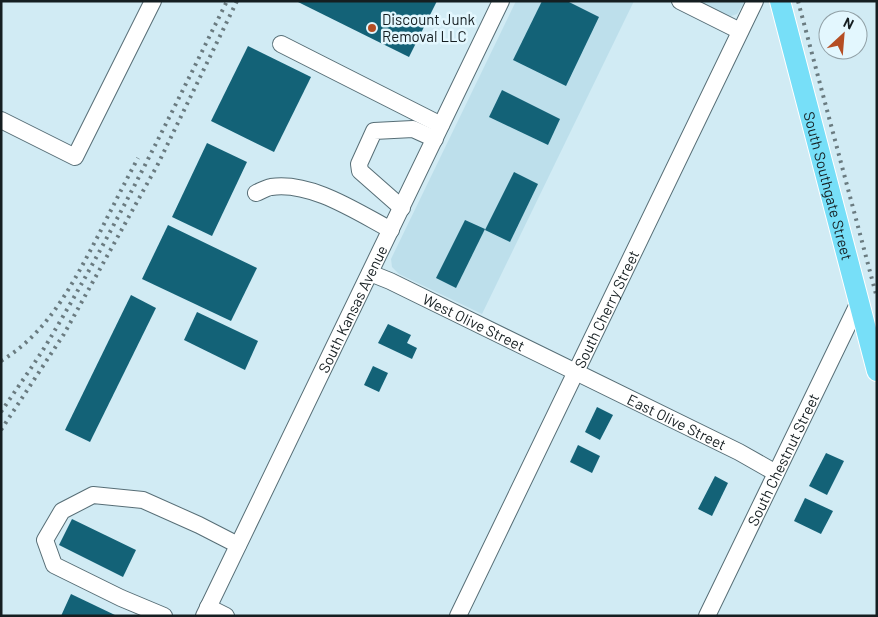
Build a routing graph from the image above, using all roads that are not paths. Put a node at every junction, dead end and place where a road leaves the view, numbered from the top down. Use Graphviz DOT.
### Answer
graph roads {
  1 [pos="153,1"];
  2 [pos="501,1"];
  3 [pos="680,1"];
  4 [pos="755,1"];
  5 [pos="780,1"];
  6 [pos="740,31"];
  7 [pos="281,44"];
  8 [pos="1,120"];
  9 [pos="438,132"];
  10 [pos="256,193"];
  11 [pos="402,208"];
  12 [pos="391,230"];
  13 [pos="370,274"];
  14 [pos="859,302"];
  15 [pos="877,371"];
  16 [pos="576,373"];
  17 [pos="776,473"];
  18 [pos="238,545"];
  19 [pos="206,611"];
  20 [pos="164,616"];
  21 [pos="226,616"];
  22 [pos="458,616"];
  23 [pos="707,616"];
  1 -- 8 [label="street"];
  2 -- 9 [label="street, South Kansas Avenue"];
  3 -- 6 [label="street"];
  4 -- 6 [label="street, South Cherry Street"];
  5 -- 14 [label="main road, South Southgate Street"];
  6 -- 16 [label="street, South Cherry Street"];
  7 -- 9 [label="street"];
  9 -- 11 [label="street, South Kansas Avenue"];
  9 -- 11 [label="street"];
  10 -- 12 [label="street"];
  11 -- 12 [label="street, South Kansas Avenue"];
  12 -- 13 [label="street, South Kansas Avenue"];
  13 -- 16 [label="street, West Olive Street"];
  13 -- 18 [label="street, South Kansas Avenue"];
  14 -- 15 [label="main road, South Southgate Street"];
  14 -- 17 [label="street, South Chestnut Street"];
  16 -- 17 [label="street, East Olive Street"];
  16 -- 22 [label="street, South Cherry Street"];
  17 -- 23 [label="street, South Chestnut Street"];
  18 -- 19 [label="street, South Kansas Avenue"];
  18 -- 20 [label="street"];
  19 -- 21 [label="street"];
}
